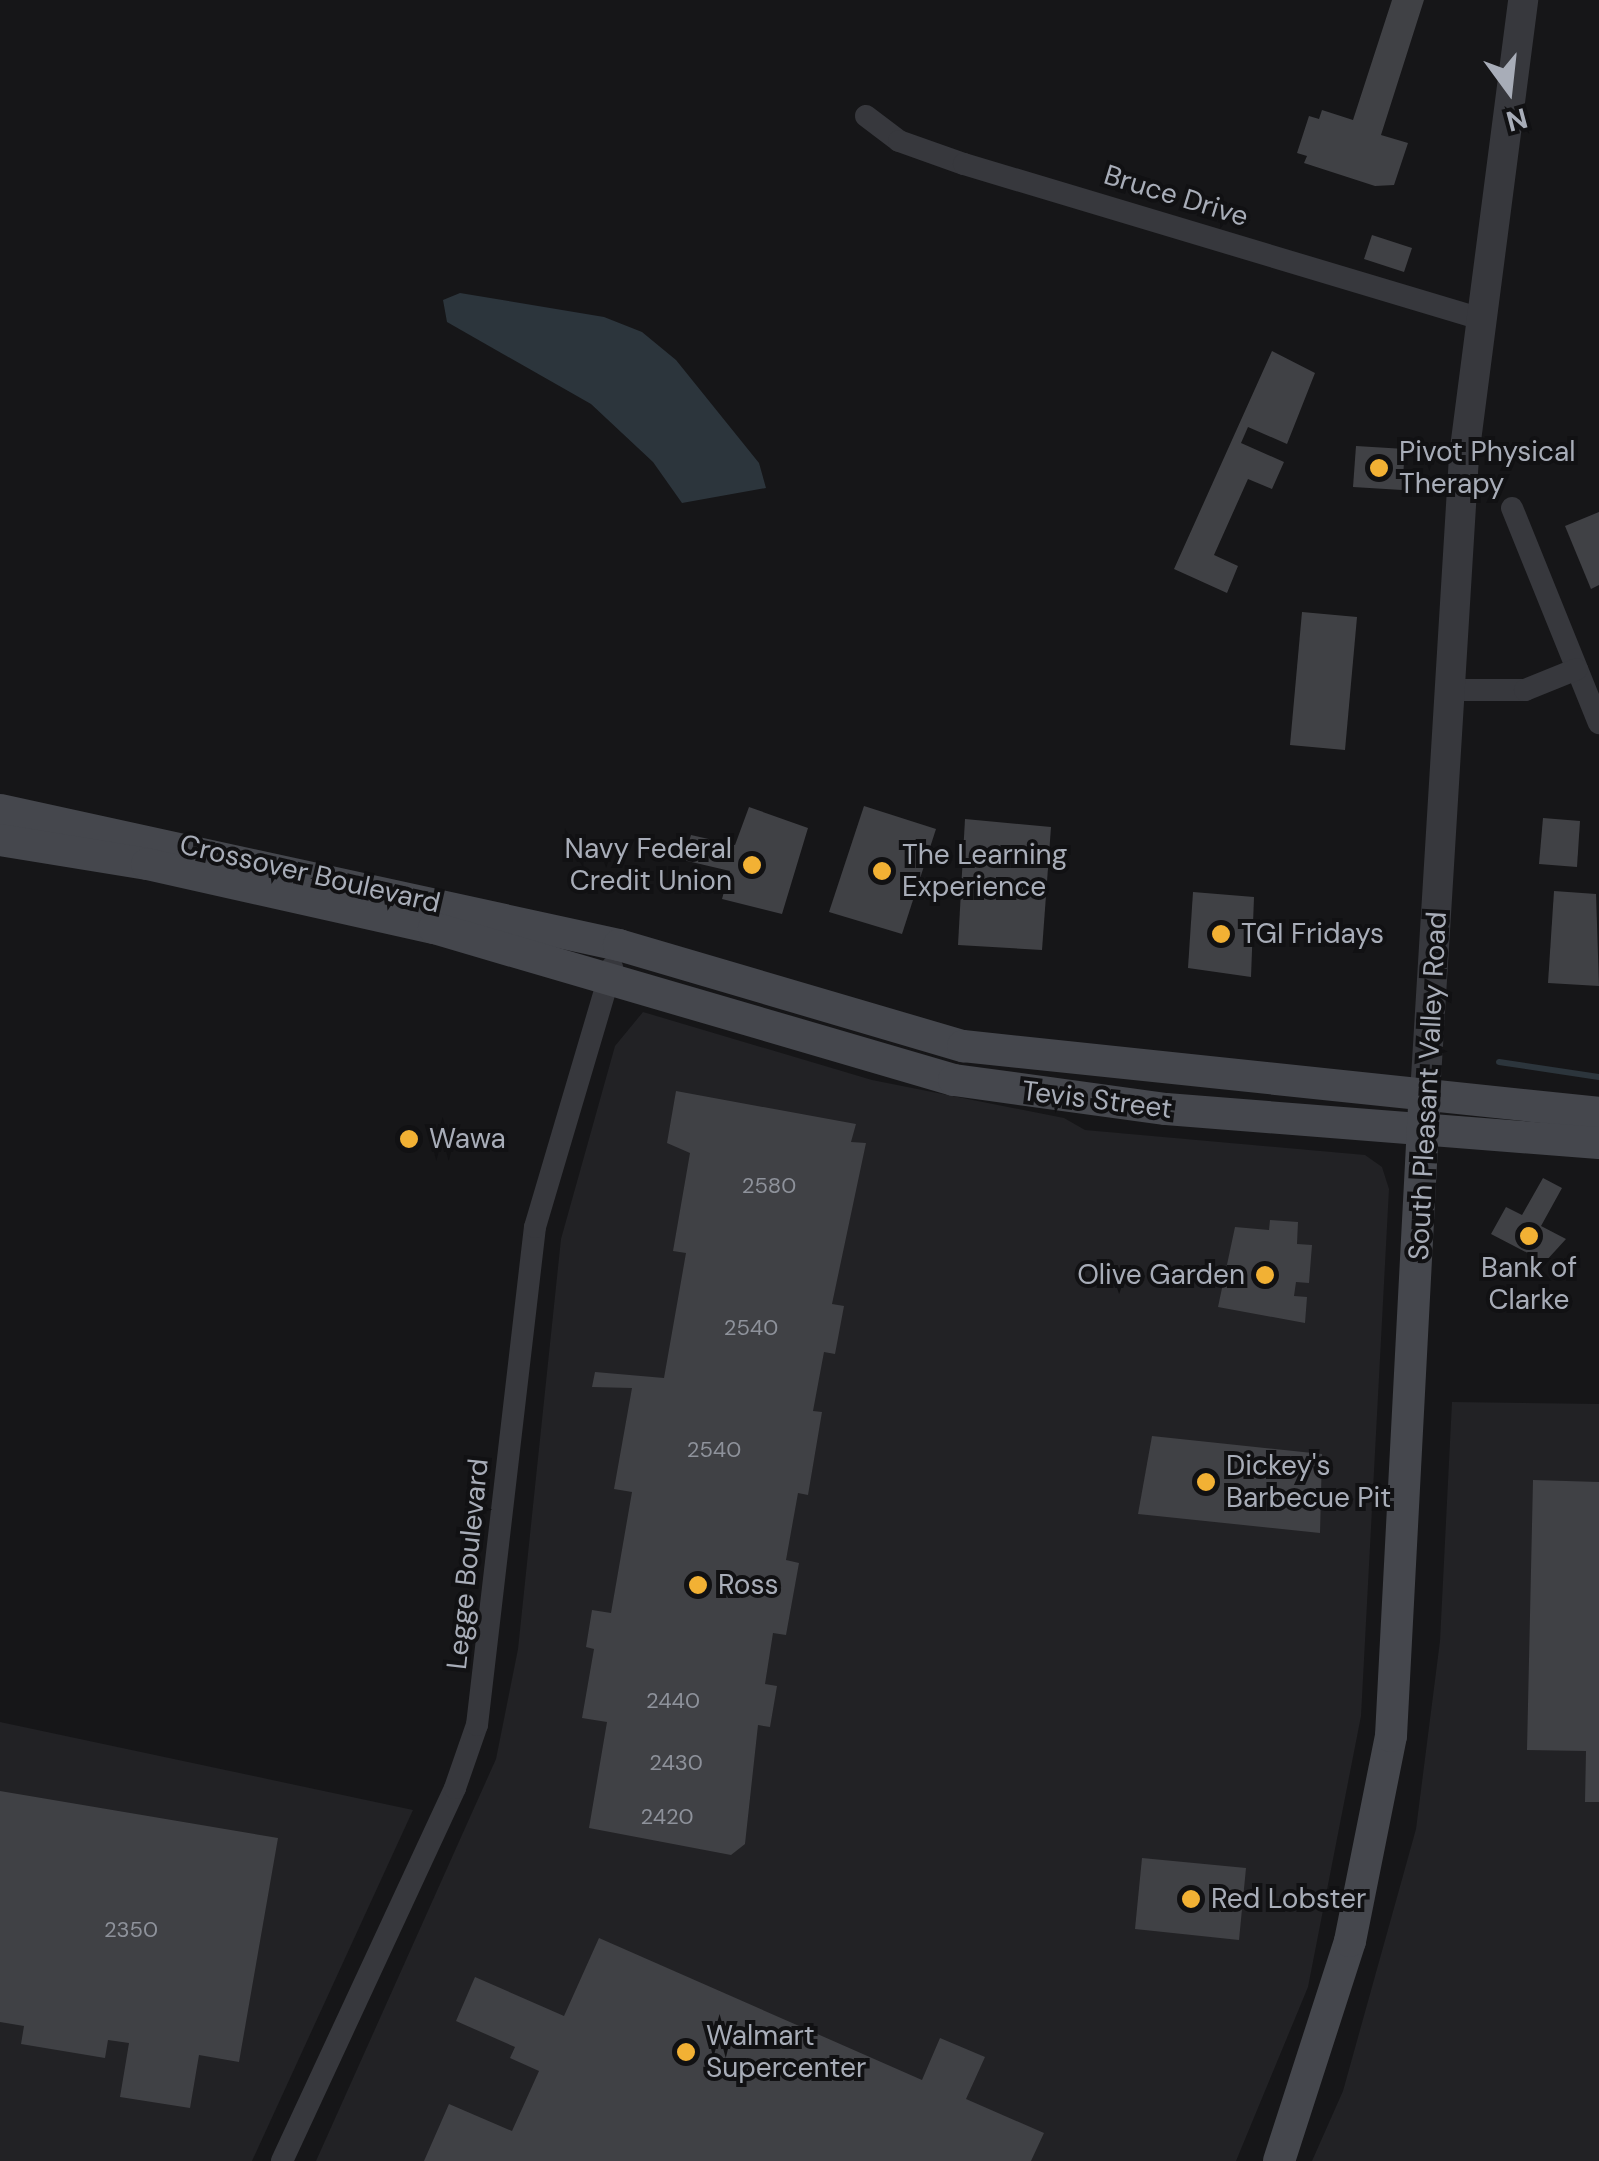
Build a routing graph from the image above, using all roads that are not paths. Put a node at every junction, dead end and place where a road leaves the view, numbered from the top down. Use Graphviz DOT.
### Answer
graph roads {
  1 [pos="1523,0"];
  2 [pos="866,116"];
  3 [pos="1478,318"];
  4 [pos="1512,508"];
  5 [pos="1578,669"];
  6 [pos="1454,690"];
  7 [pos="1599,723"];
  8 [pos="0,810"];
  9 [pos="0,840"];
  10 [pos="620,944"];
  11 [pos="608,979"];
  12 [pos="1425,1094"];
  13 [pos="1599,1113"];
  14 [pos="1422,1129"];
  15 [pos="1599,1144"];
  16 [pos="282,2161"];
  17 [pos="1279,2161"];
  1 -- 3 [label="street, South Pleasant Valley Road"];
  2 -- 3 [label="street, Bruce Drive"];
  3 -- 6 [label="street, South Pleasant Valley Road"];
  4 -- 5 [label="street"];
  5 -- 6 [label="street"];
  5 -- 7 [label="street"];
  6 -- 12 [label="street, South Pleasant Valley Road"];
  8 -- 10 [label="main road, Crossover Boulevard"];
  9 -- 11 [label="main road, Crossover Boulevard"];
  10 -- 11 [label="street, Legge Boulevard"];
  10 -- 12 [label="main road, Tevis Street"];
  11 -- 14 [label="main road, Tevis Street"];
  11 -- 16 [label="street, Legge Boulevard"];
  12 -- 13 [label="main road, Tevis Street"];
  12 -- 14 [label="main road, South Pleasant Valley Road"];
  14 -- 15 [label="main road, Tevis Street"];
  14 -- 17 [label="main road, South Pleasant Valley Road"];
}
